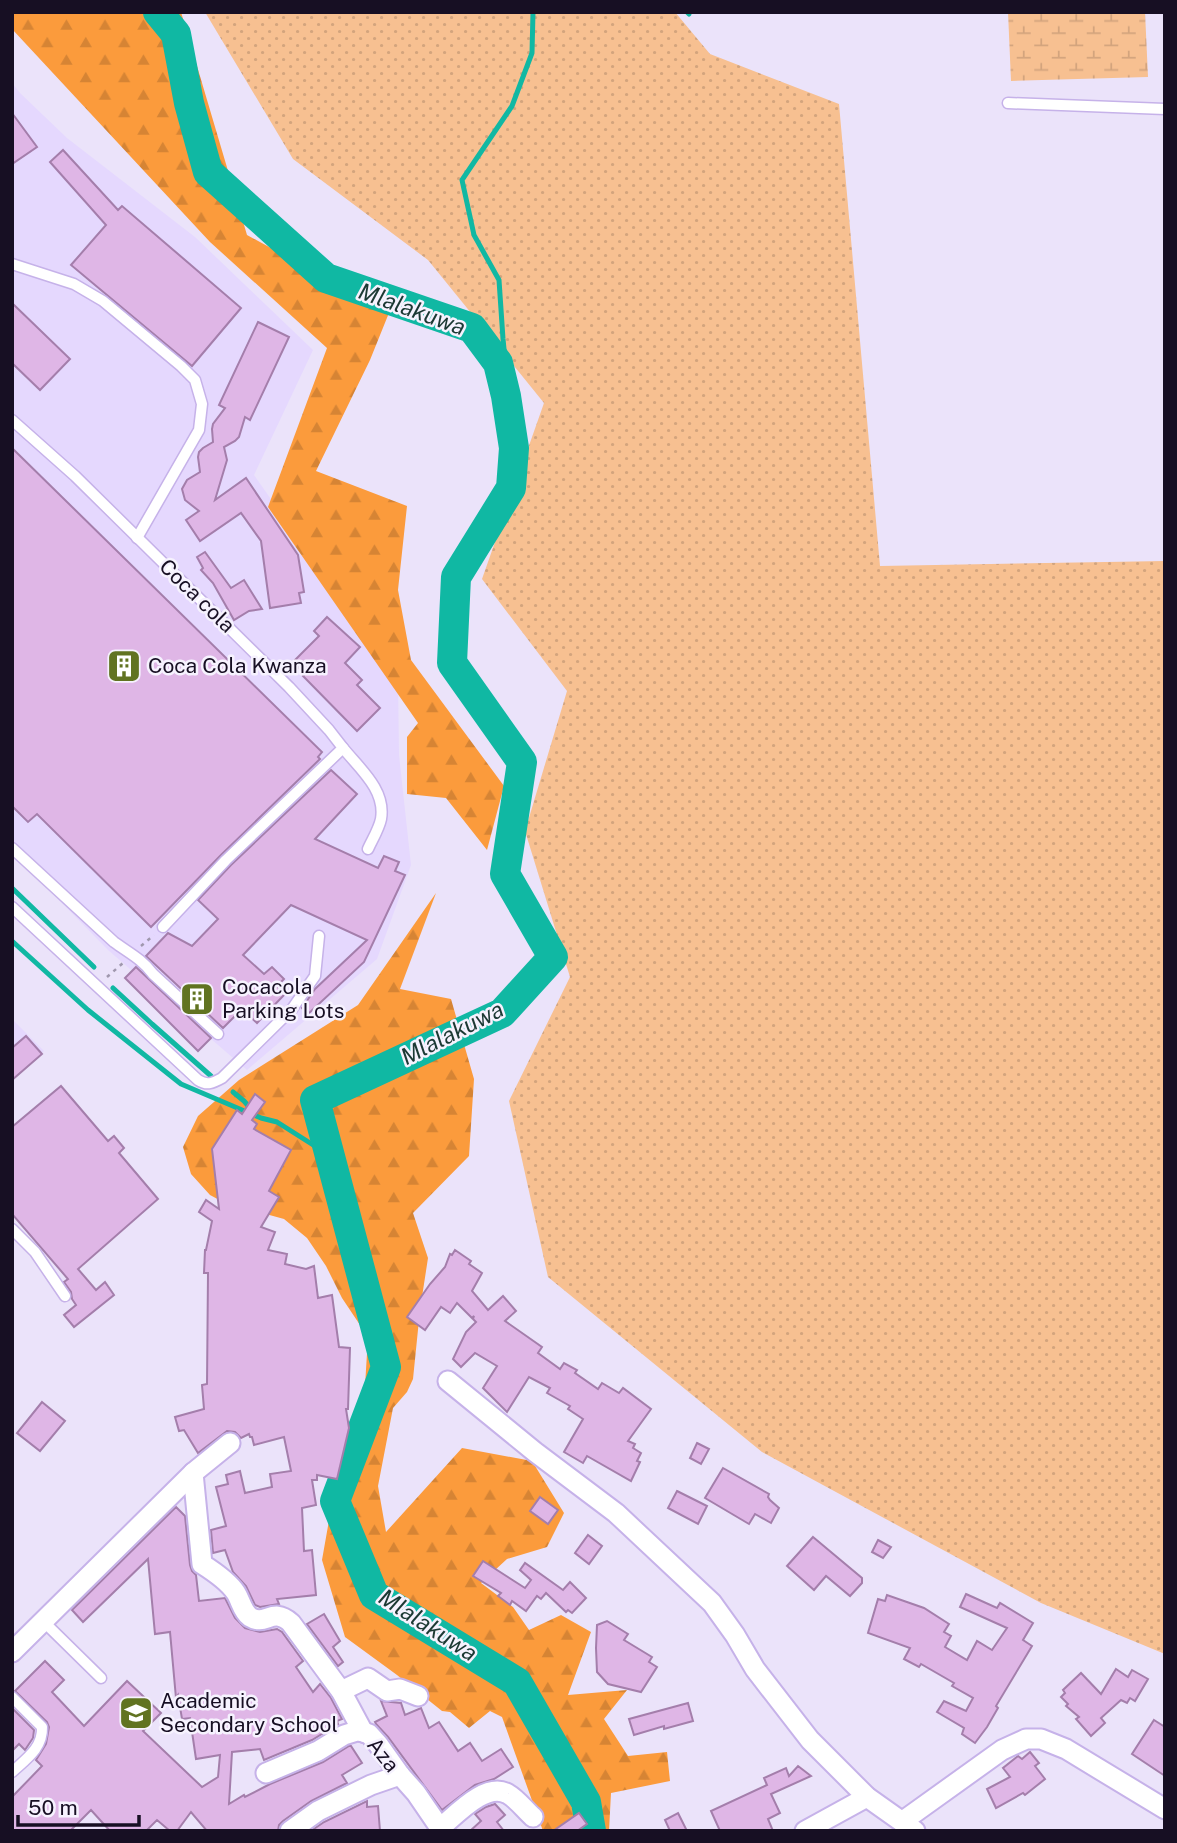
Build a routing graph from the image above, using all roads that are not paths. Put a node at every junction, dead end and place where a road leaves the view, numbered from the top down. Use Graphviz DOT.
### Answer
graph roads {
  1 [pos="1008,103"];
  2 [pos="1165,109"];
  3 [pos="12,264"];
  4 [pos="12,420"];
  5 [pos="137,538"];
  6 [pos="343,748"];
  7 [pos="12,848"];
  8 [pos="368,849"];
  9 [pos="12,906"];
  10 [pos="163,927"];
  11 [pos="319,936"];
  12 [pos="218,1034"];
  13 [pos="12,1229"];
  14 [pos="65,1296"];
  15 [pos="448,1381"];
  16 [pos="230,1443"];
  17 [pos="193,1474"];
  18 [pos="43,1621"];
  19 [pos="12,1652"];
  20 [pos="101,1678"];
  21 [pos="341,1690"];
  22 [pos="418,1696"];
  23 [pos="12,1697"];
  24 [pos="363,1732"];
  25 [pos="12,1772"];
  26 [pos="266,1773"];
  27 [pos="400,1775"];
  28 [pos="867,1797"];
  29 [pos="1165,1809"];
  30 [pos="533,1818"];
  31 [pos="909,1826"];
  32 [pos="441,1829"];
  33 [pos="290,1831"];
  34 [pos="804,1831"];
  1 -- 2 [label="lane"];
  3 -- 5 [label="lane"];
  4 -- 5 [label="lane, Coca cola"];
  5 -- 6 [label="lane, Coca cola"];
  6 -- 8 [label="lane, Coca cola"];
  6 -- 10 [label="lane"];
  7 -- 12 [label="lane"];
  9 -- 11 [label="lane"];
  13 -- 14 [label="lane"];
  15 -- 28 [label="street"];
  16 -- 17 [label="street"];
  17 -- 18 [label="street"];
  17 -- 21 [label="street"];
  18 -- 19 [label="street"];
  18 -- 20 [label="lane"];
  21 -- 22 [label="street"];
  21 -- 24 [label="street"];
  23 -- 25 [label="lane"];
  24 -- 26 [label="street, Aza"];
  24 -- 27 [label="street, Aza"];
  27 -- 32 [label="street, Aza"];
  27 -- 33 [label="street"];
  28 -- 31 [label="street"];
  28 -- 34 [label="street"];
  29 -- 31 [label="street"];
  30 -- 32 [label="street"];
}
